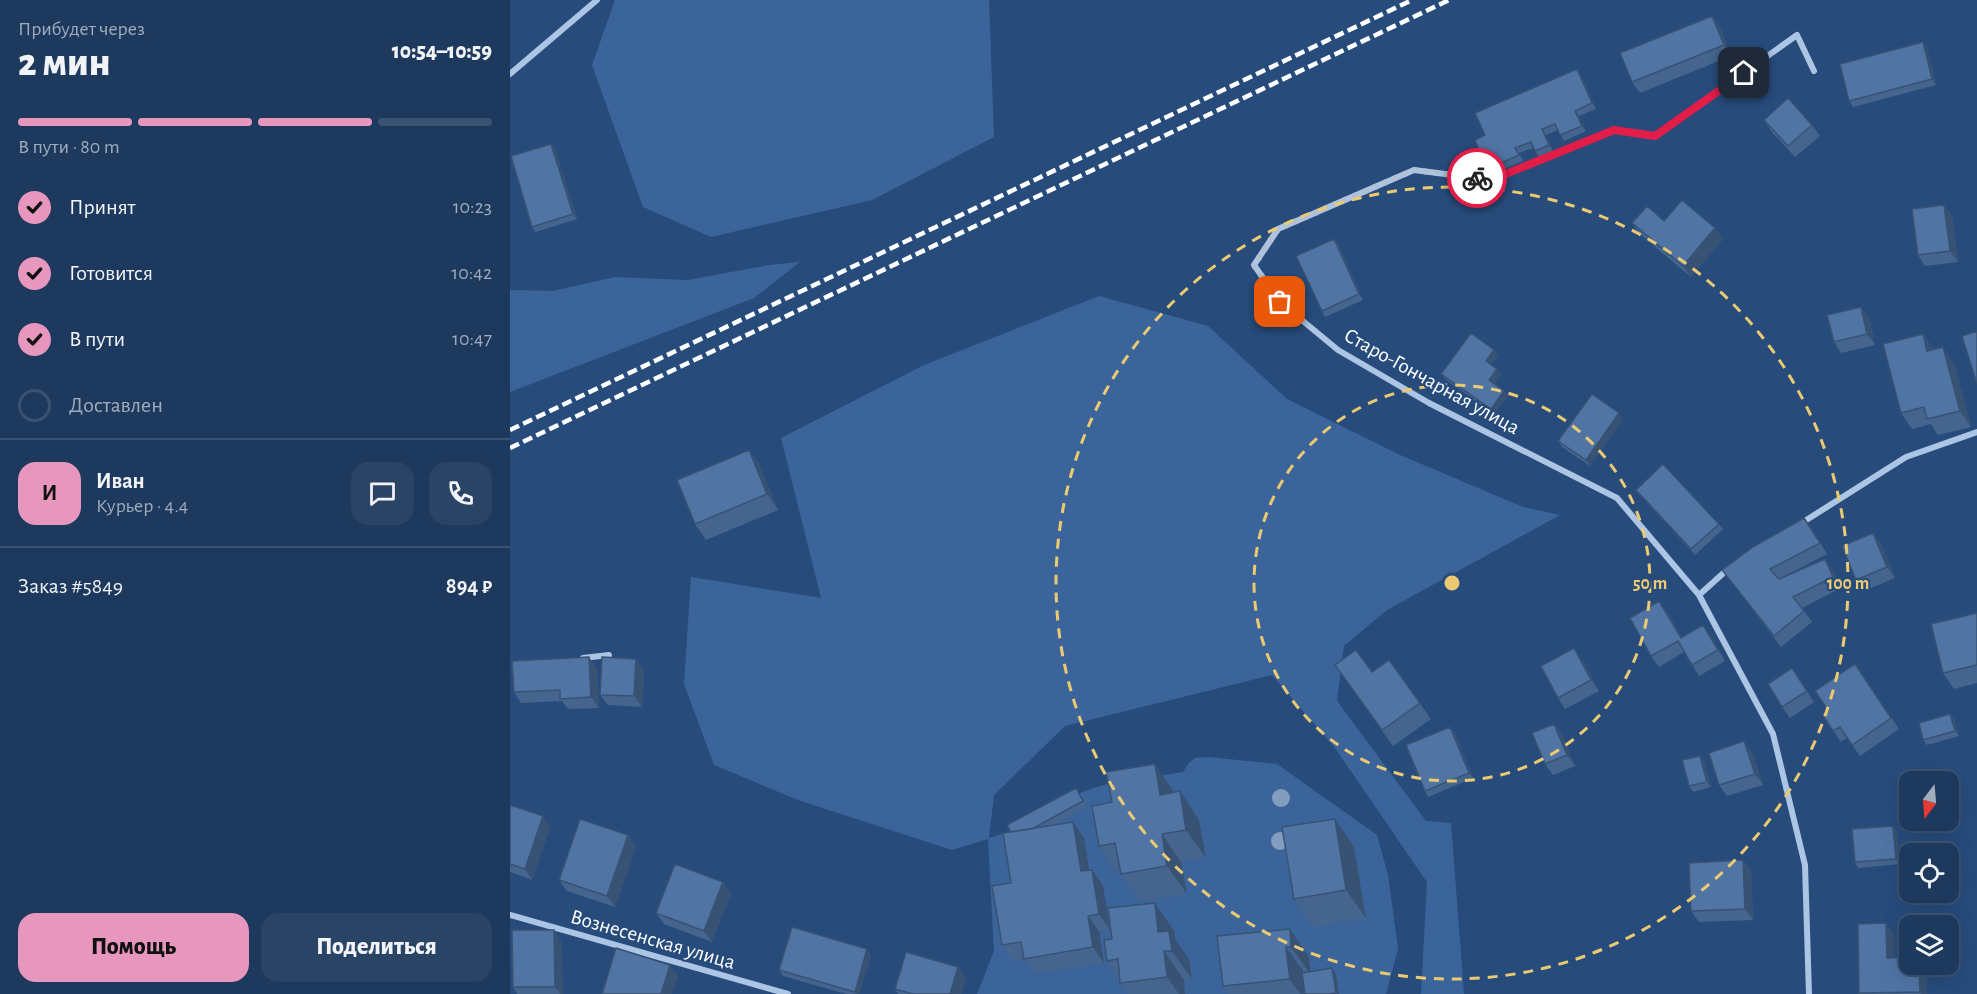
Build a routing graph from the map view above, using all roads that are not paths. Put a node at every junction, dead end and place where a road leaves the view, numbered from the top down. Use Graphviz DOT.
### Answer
graph roads {
  1 [pos="597,0"];
  2 [pos="1814,71"];
  3 [pos="510,74"];
  4 [pos="1977,432"];
  5 [pos="1790,530"];
  6 [pos="1732,567"];
  7 [pos="1699,595"];
  8 [pos="609,656"];
  9 [pos="576,659"];
  10 [pos="510,915"];
  11 [pos="788,994"];
  12 [pos="1809,994"];
  1 -- 3 [label="street"];
  2 -- 7 [label="street, Старо-Гончарная улица"];
  4 -- 5 [label="street"];
  6 -- 7 [label="street"];
  7 -- 12 [label="street, Старо-Гончарная улица"];
  8 -- 9 [label="street"];
  10 -- 11 [label="street, Вознесенская улица"];
}
